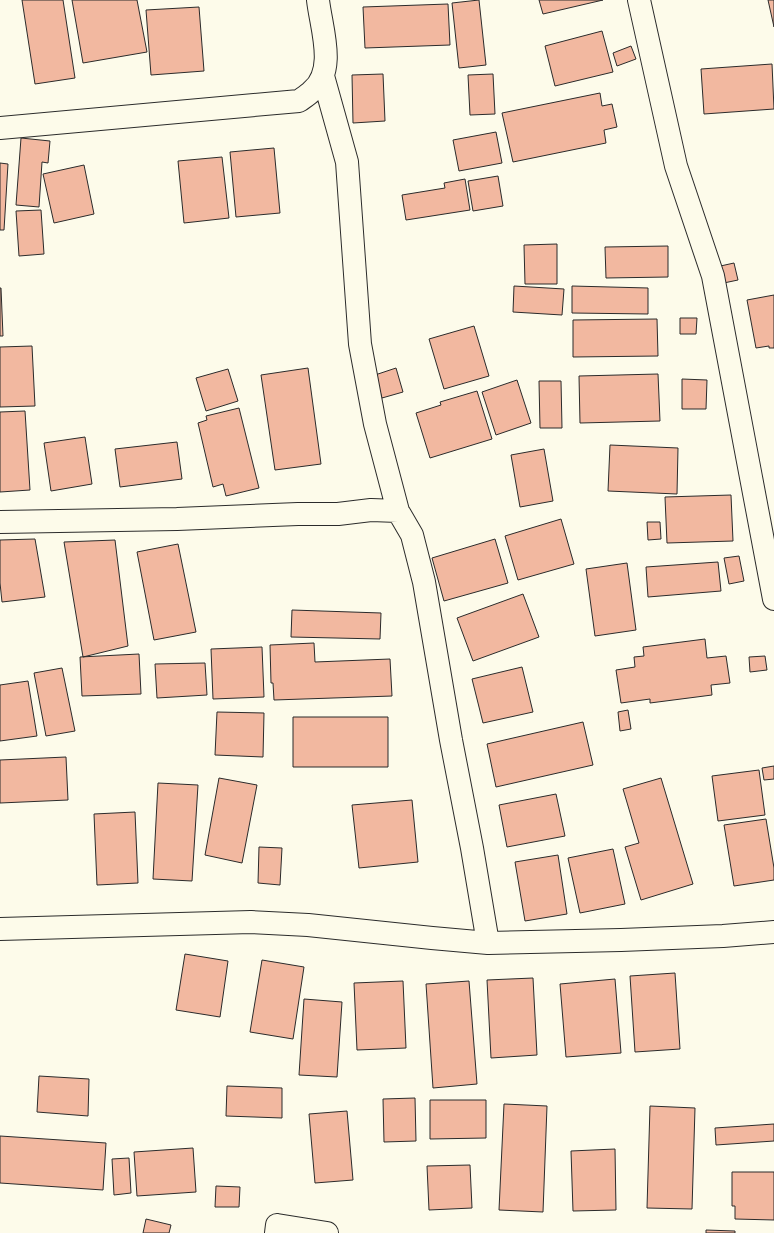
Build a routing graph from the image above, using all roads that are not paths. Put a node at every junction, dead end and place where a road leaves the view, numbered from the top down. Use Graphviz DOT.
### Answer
graph roads {
  1 [pos="318,0"];
  2 [pos="639,0"];
  3 [pos="323,76"];
  4 [pos="0,128"];
  5 [pos="398,511"];
  6 [pos="0,522"];
  7 [pos="774,599"];
  8 [pos="0,929"];
  9 [pos="774,932"];
  10 [pos="488,943"];
  11 [pos="276,1233"];
  12 [pos="328,1233"];
  1 -- 3 [label="street"];
  2 -- 7 [label="street"];
  3 -- 4 [label="street"];
  3 -- 5 [label="street"];
  5 -- 6 [label="street"];
  5 -- 10 [label="street"];
  8 -- 10 [label="street"];
  9 -- 10 [label="street"];
  11 -- 12 [label="street"];
}
